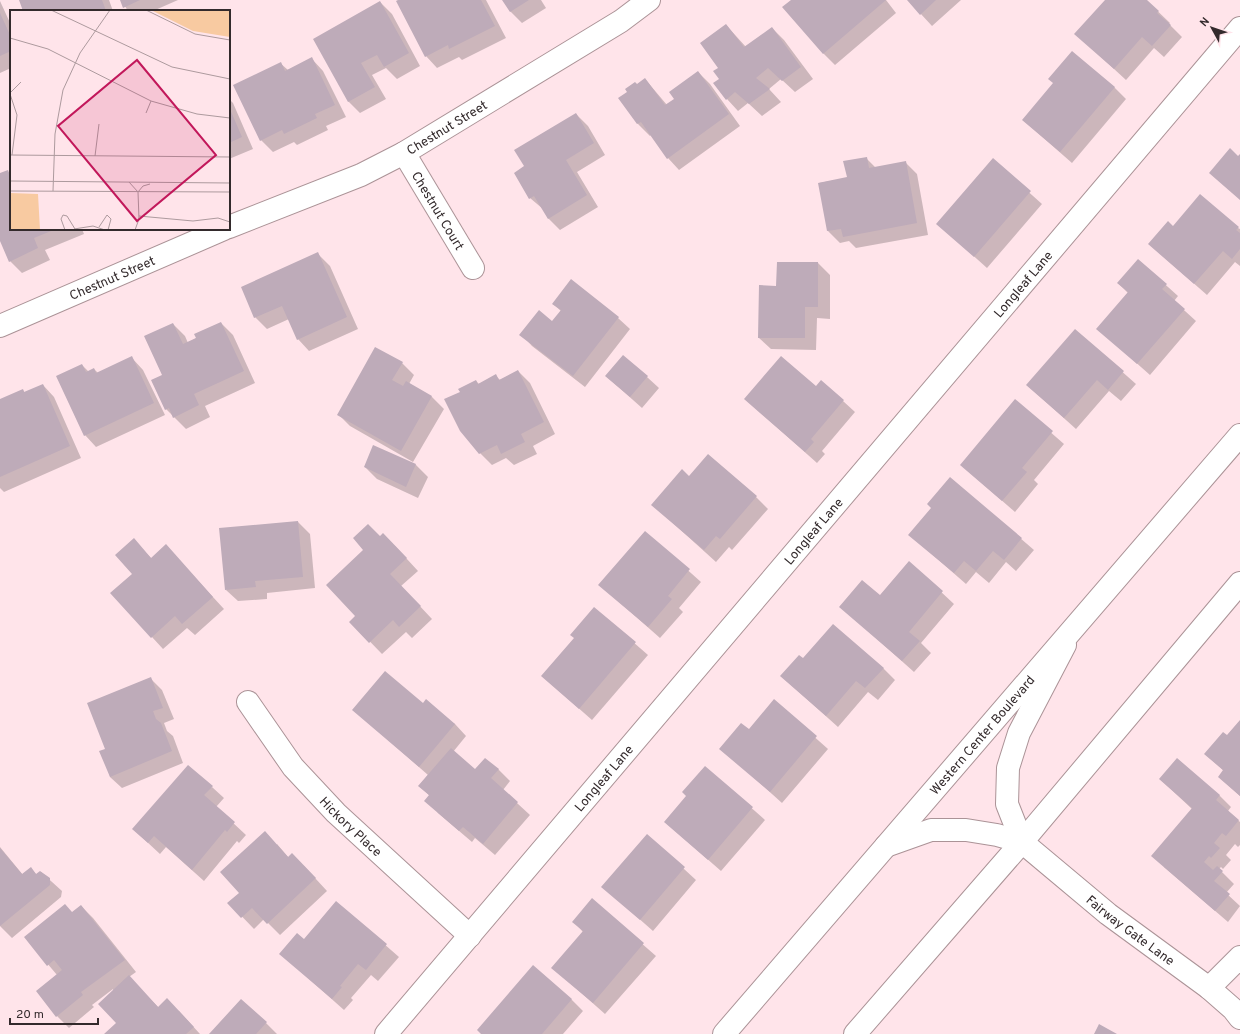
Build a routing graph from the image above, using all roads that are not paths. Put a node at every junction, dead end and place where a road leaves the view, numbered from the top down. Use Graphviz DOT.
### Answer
graph roads {
  1 [pos="649,0"];
  2 [pos="1240,28"];
  3 [pos="404,153"];
  4 [pos="230,227"];
  5 [pos="222,230"];
  6 [pos="473,268"];
  7 [pos="0,326"];
  8 [pos="1240,435"];
  9 [pos="1240,584"];
  10 [pos="1071,633"];
  11 [pos="248,702"];
  12 [pos="1022,842"];
  13 [pos="886,846"];
  14 [pos="470,936"];
  15 [pos="1240,957"];
  16 [pos="1209,988"];
  17 [pos="1240,1018"];
  18 [pos="386,1034"];
  19 [pos="724,1034"];
  20 [pos="856,1034"];
  1 -- 3 [label="street, Chestnut Street"];
  2 -- 14 [label="street, Longleaf Lane"];
  3 -- 4 [label="street, Chestnut Street"];
  3 -- 6 [label="street, Chestnut Court"];
  5 -- 7 [label="street, Chestnut Street"];
  8 -- 10 [label="street, Western Center Boulevard"];
  9 -- 12 [label="street"];
  10 -- 12 [label="street, Fairway Gate Lane"];
  10 -- 13 [label="street, Western Center Boulevard"];
  11 -- 14 [label="street, Hickory Place"];
  12 -- 13 [label="street, Fairway Gate Lane"];
  12 -- 16 [label="street, Fairway Gate Lane"];
  12 -- 20 [label="street"];
  13 -- 19 [label="street, Western Center Boulevard"];
  14 -- 18 [label="street, Longleaf Lane"];
  15 -- 16 [label="street"];
  16 -- 17 [label="street, Fairway Gate Lane"];
}
